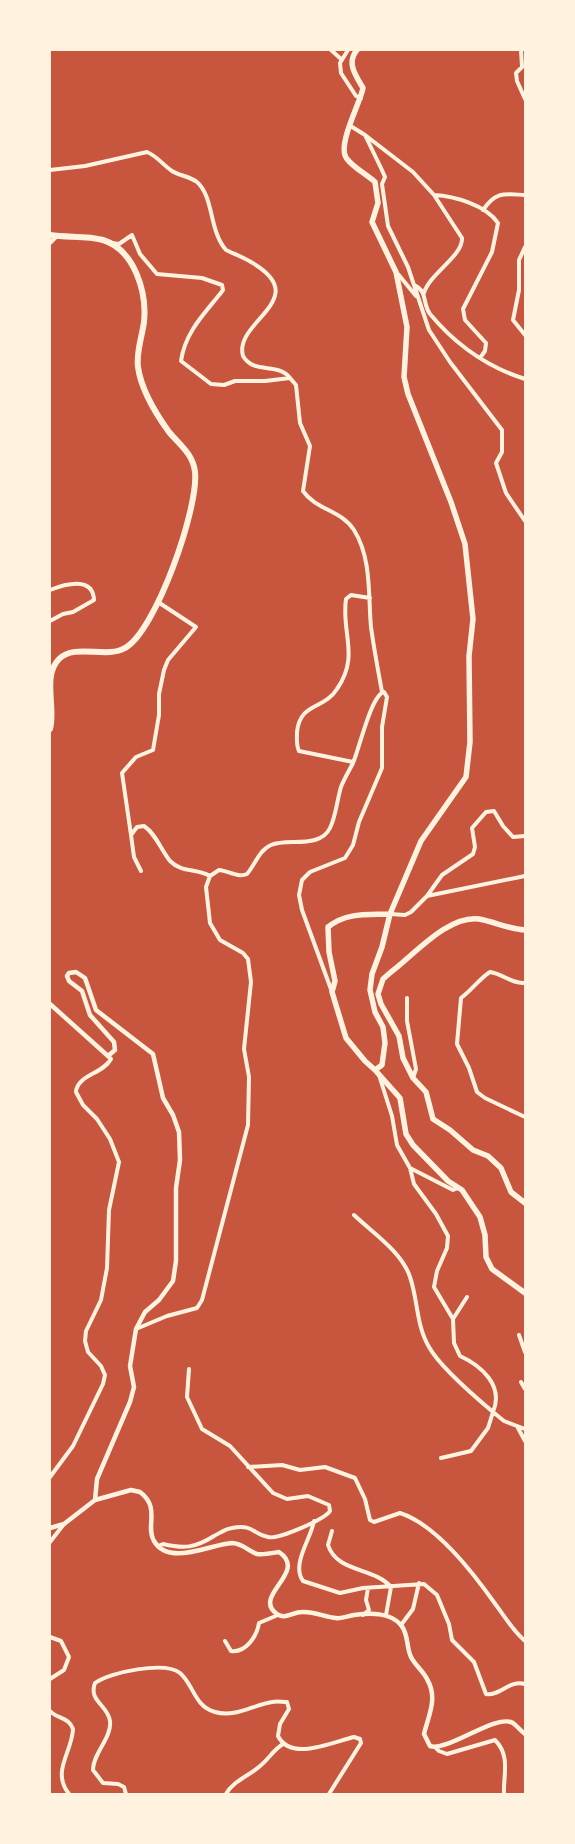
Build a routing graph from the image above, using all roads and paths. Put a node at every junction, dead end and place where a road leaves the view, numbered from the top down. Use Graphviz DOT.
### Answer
graph roads {
  1 [pos="331,50"];
  2 [pos="348,50"];
  3 [pos="357,50"];
  4 [pos="521,50"];
  5 [pos="341,59"];
  6 [pos="361,98"];
  7 [pos="525,99"];
  8 [pos="349,125"];
  9 [pos="365,135"];
  10 [pos="50,170"];
  11 [pos="434,195"];
  12 [pos="525,195"];
  13 [pos="484,210"];
  14 [pos="53,235"];
  15 [pos="108,242"];
  16 [pos="50,243"];
  17 [pos="525,247"];
  18 [pos="396,272"];
  19 [pos="414,285"];
  20 [pos="424,293"];
  21 [pos="417,297"];
  22 [pos="525,336"];
  23 [pos="480,358"];
  24 [pos="290,378"];
  25 [pos="525,379"];
  26 [pos="525,521"];
  27 [pos="50,590"];
  28 [pos="370,598"];
  29 [pos="158,602"];
  30 [pos="50,621"];
  31 [pos="382,692"];
  32 [pos="50,729"];
  33 [pos="353,762"];
  34 [pos="131,835"];
  35 [pos="525,836"];
  36 [pos="141,870"];
  37 [pos="210,876"];
  38 [pos="525,876"];
  39 [pos="427,896"];
  40 [pos="390,914"];
  41 [pos="525,930"];
  42 [pos="525,983"];
  43 [pos="332,992"];
  44 [pos="408,998"];
  45 [pos="50,1004"];
  46 [pos="108,1056"];
  47 [pos="377,1072"];
  48 [pos="413,1078"];
  49 [pos="525,1118"];
  50 [pos="410,1168"];
  51 [pos="458,1188"];
  52 [pos="525,1203"];
  53 [pos="354,1215"];
  54 [pos="525,1293"];
  55 [pos="467,1297"];
  56 [pos="453,1319"];
  57 [pos="136,1329"];
  58 [pos="518,1335"];
  59 [pos="525,1352"];
  60 [pos="189,1369"];
  61 [pos="521,1382"];
  62 [pos="525,1389"];
  63 [pos="493,1412"];
  64 [pos="518,1428"];
  65 [pos="525,1429"];
  66 [pos="525,1441"];
  67 [pos="441,1458"];
  68 [pos="248,1467"];
  69 [pos="50,1477"];
  70 [pos="95,1500"];
  71 [pos="314,1521"];
  72 [pos="64,1524"];
  73 [pos="50,1528"];
  74 [pos="332,1531"];
  75 [pos="51,1540"];
  76 [pos="158,1546"];
  77 [pos="420,1583"];
  78 [pos="391,1587"];
  79 [pos="368,1588"];
  80 [pos="363,1614"];
  81 [pos="278,1615"];
  82 [pos="386,1615"];
  83 [pos="401,1625"];
  84 [pos="50,1637"];
  85 [pos="225,1641"];
  86 [pos="525,1641"];
  87 [pos="50,1679"];
  88 [pos="525,1684"];
  89 [pos="50,1711"];
  90 [pos="525,1734"];
  91 [pos="283,1744"];
  92 [pos="435,1747"];
  93 [pos="69,1794"];
  94 [pos="126,1794"];
  95 [pos="226,1794"];
  96 [pos="329,1794"];
  97 [pos="504,1794"];
  1 -- 5 [label="street"];
  2 -- 5 [label="street"];
  3 -- 6 [label="main road"];
  4 -- 7 [label="street"];
  5 -- 6 [label="street"];
  6 -- 8 [label="main road"];
  8 -- 9 [label="street"];
  8 -- 18 [label="main road"];
  9 -- 11 [label="street"];
  9 -- 19 [label="street"];
  10 -- 24 [label="street"];
  11 -- 13 [label="street"];
  11 -- 20 [label="street"];
  12 -- 13 [label="street"];
  13 -- 23 [label="street"];
  14 -- 15 [label="highway"];
  14 -- 16 [label="street"];
  15 -- 24 [label="street"];
  15 -- 29 [label="highway"];
  17 -- 22 [label="street"];
  18 -- 21 [label="street"];
  18 -- 40 [label="main road"];
  19 -- 20 [label="street"];
  19 -- 21 [label="street"];
  20 -- 23 [label="street"];
  21 -- 26 [label="street"];
  23 -- 25 [label="street"];
  24 -- 28 [label="street"];
  27 -- 30 [label="street"];
  28 -- 31 [label="street"];
  28 -- 33 [label="street"];
  29 -- 32 [label="highway"];
  29 -- 34 [label="street"];
  31 -- 33 [label="street"];
  31 -- 43 [label="street"];
  33 -- 37 [label="street"];
  34 -- 36 [label="street"];
  34 -- 37 [label="street"];
  35 -- 39 [label="street"];
  37 -- 57 [label="street"];
  38 -- 39 [label="street"];
  39 -- 40 [label="street"];
  40 -- 43 [label="main road"];
  40 -- 47 [label="main road"];
  41 -- 48 [label="main road"];
  42 -- 49 [label="street"];
  43 -- 47 [label="main road"];
  44 -- 48 [label="street"];
  45 -- 46 [label="street"];
  46 -- 57 [label="street"];
  46 -- 69 [label="street"];
  47 -- 50 [label="street"];
  47 -- 51 [label="main road"];
  48 -- 52 [label="main road"];
  50 -- 51 [label="street"];
  50 -- 56 [label="street"];
  51 -- 54 [label="main road"];
  53 -- 63 [label="street"];
  55 -- 56 [label="street"];
  56 -- 63 [label="street"];
  57 -- 70 [label="street"];
  58 -- 59 [label="street"];
  60 -- 68 [label="street"];
  61 -- 62 [label="street"];
  63 -- 64 [label="street"];
  63 -- 67 [label="street"];
  64 -- 65 [label="street"];
  64 -- 66 [label="street"];
  68 -- 71 [label="street"];
  68 -- 86 [label="street"];
  70 -- 72 [label="street"];
  70 -- 76 [label="street"];
  71 -- 76 [label="street"];
  71 -- 79 [label="street"];
  72 -- 73 [label="street"];
  72 -- 75 [label="street"];
  74 -- 78 [label="street"];
  76 -- 81 [label="street"];
  77 -- 78 [label="street"];
  77 -- 83 [label="street"];
  77 -- 88 [label="street"];
  78 -- 79 [label="street"];
  78 -- 82 [label="street"];
  79 -- 80 [label="street"];
  80 -- 81 [label="street"];
  80 -- 82 [label="street"];
  81 -- 85 [label="street"];
  82 -- 83 [label="street"];
  83 -- 92 [label="street"];
  84 -- 87 [label="street"];
  89 -- 93 [label="street"];
  90 -- 92 [label="street"];
  91 -- 94 [label="street"];
  91 -- 95 [label="street"];
  91 -- 96 [label="street"];
  92 -- 97 [label="street"];
}
